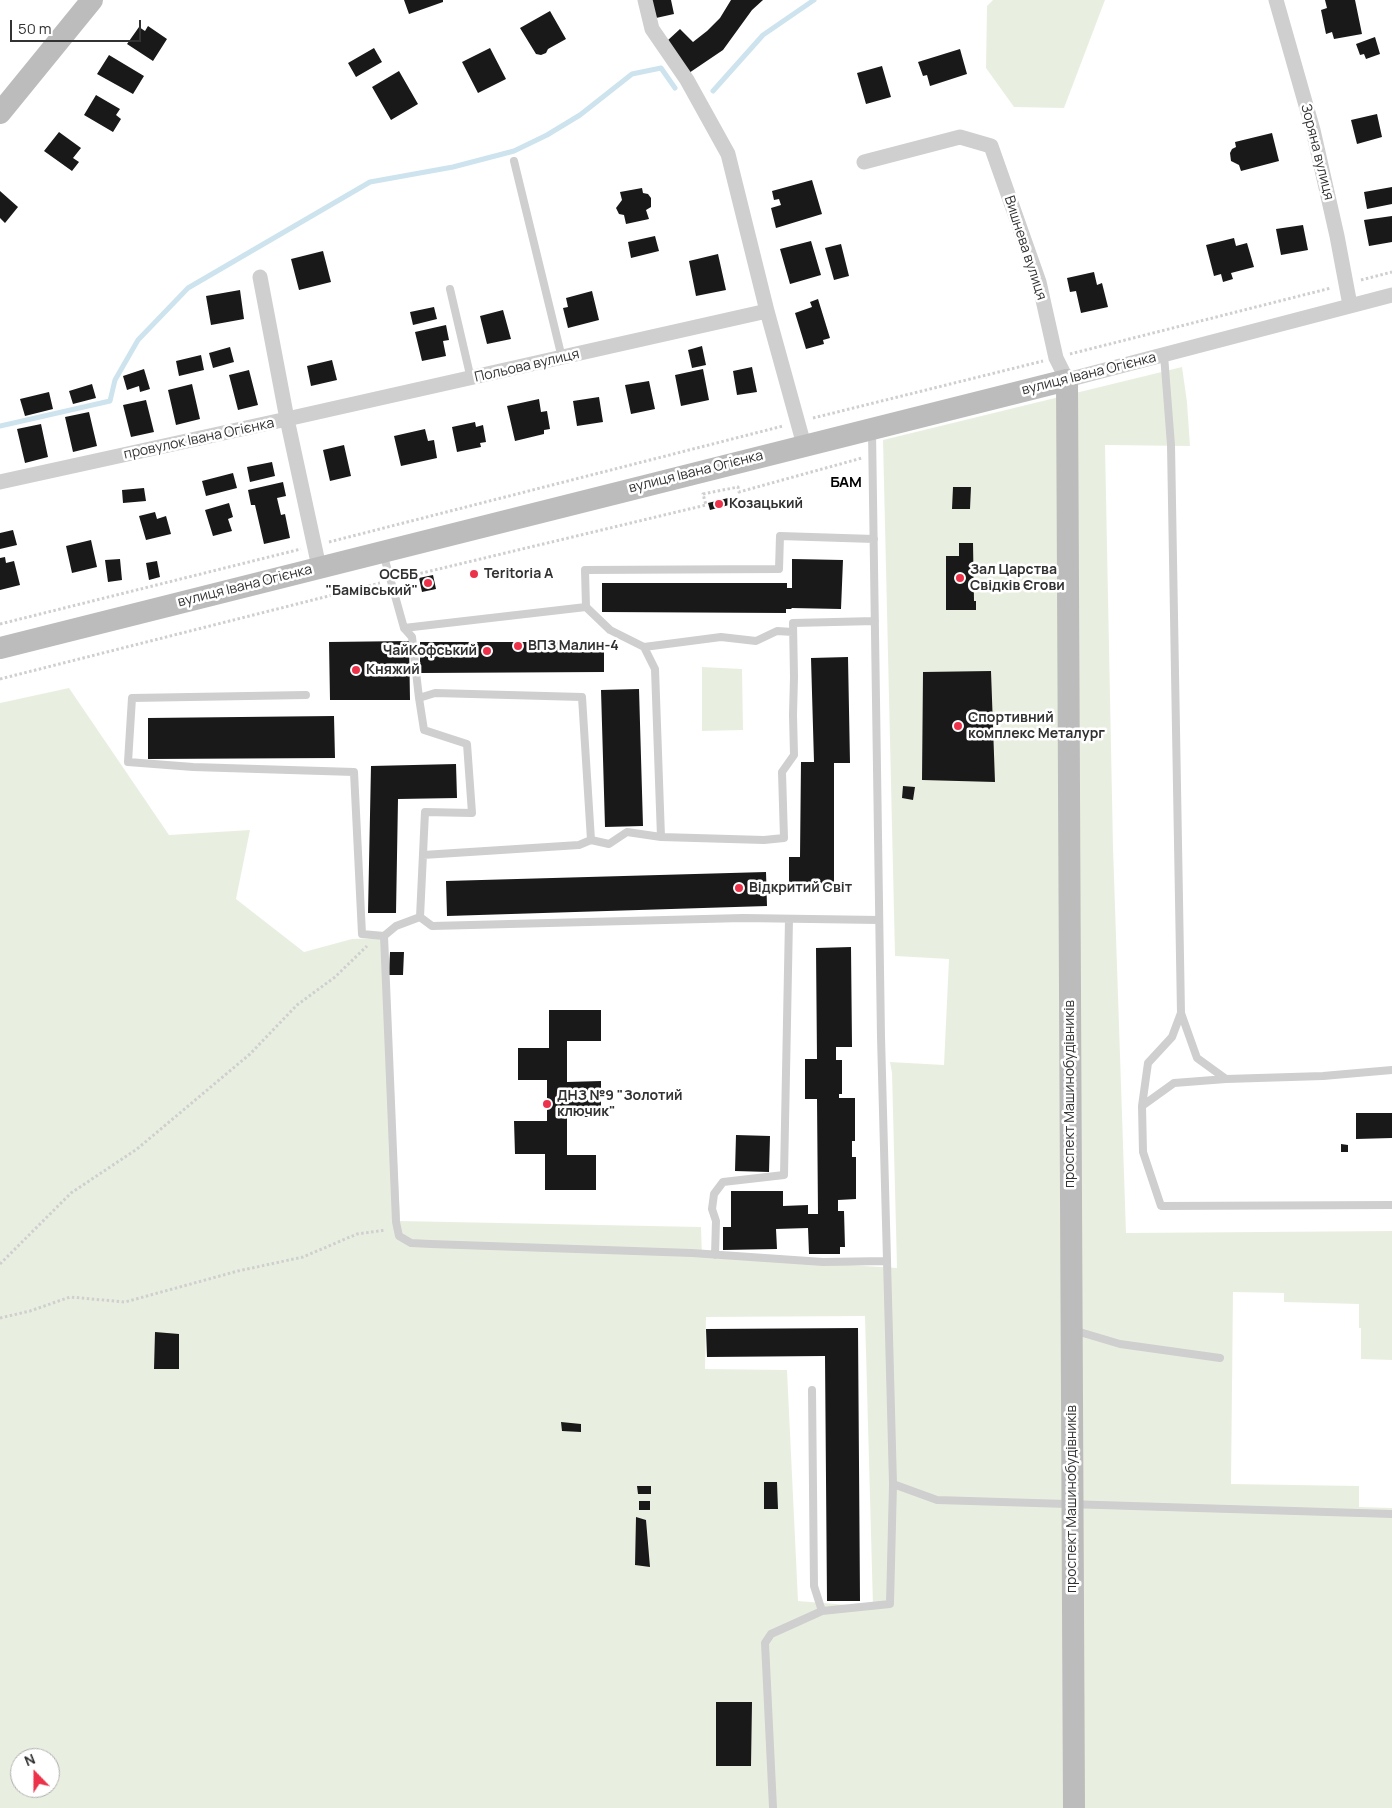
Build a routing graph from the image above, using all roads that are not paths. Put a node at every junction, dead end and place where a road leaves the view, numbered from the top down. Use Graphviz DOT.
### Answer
graph roads {
  1 [pos="92,0"];
  2 [pos="645,0"];
  3 [pos="1276,0"];
  4 [pos="0,113"];
  5 [pos="514,161"];
  6 [pos="864,162"];
  7 [pos="260,278"];
  8 [pos="450,290"];
  9 [pos="1392,294"];
  10 [pos="1350,305"];
  11 [pos="767,311"];
  12 [pos="1164,355"];
  13 [pos="562,358"];
  14 [pos="471,379"];
  15 [pos="1067,380"];
  16 [pos="286,420"];
  17 [pos="872,428"];
  18 [pos="804,445"];
  19 [pos="0,482"];
  20 [pos="874,539"];
  21 [pos="382,551"];
  22 [pos="319,567"];
  23 [pos="586,607"];
  24 [pos="875,621"];
  25 [pos="404,628"];
  26 [pos="793,632"];
  27 [pos="644,647"];
  28 [pos="0,648"];
  29 [pos="306,695"];
  30 [pos="419,698"];
  31 [pos="661,837"];
  32 [pos="591,840"];
  33 [pos="423,855"];
  34 [pos="420,917"];
  35 [pos="789,919"];
  36 [pos="880,920"];
  37 [pos="384,936"];
  38 [pos="1181,1013"];
  39 [pos="1392,1070"];
  40 [pos="1226,1079"];
  41 [pos="1142,1106"];
  42 [pos="1392,1205"];
  43 [pos="715,1255"];
  44 [pos="887,1261"];
  45 [pos="1072,1329"];
  46 [pos="1220,1358"];
  47 [pos="812,1390"];
  48 [pos="893,1484"];
  49 [pos="1072,1504"];
  50 [pos="1392,1514"];
  51 [pos="822,1611"];
  52 [pos="773,1808"];
  53 [pos="1074,1808"];
  1 -- 4 [label="street"];
  2 -- 11 [label="street"];
  3 -- 10 [label="street, Зоряна вулиця"];
  5 -- 13 [label="lane"];
  6 -- 15 [label="street, Вишнева вулиця"];
  7 -- 16 [label="street, провулок Івана Огієнка"];
  8 -- 14 [label="lane"];
  9 -- 10 [label="street, вулиця Івана Огієнка"];
  10 -- 12 [label="street, вулиця Івана Огієнка"];
  11 -- 13 [label="street, Польова вулиця"];
  11 -- 18 [label="street"];
  12 -- 15 [label="street, вулиця Івана Огієнка"];
  12 -- 38 [label="lane"];
  13 -- 14 [label="street, Польова вулиця"];
  14 -- 16 [label="street, Польова вулиця"];
  15 -- 17 [label="street, вулиця Івана Огієнка"];
  15 -- 45 [label="street, проспект Машинобудівників"];
  16 -- 19 [label="street, провулок Івана Огієнка"];
  16 -- 22 [label="street"];
  17 -- 18 [label="street, вулиця Івана Огієнка"];
  17 -- 20 [label="lane"];
  18 -- 21 [label="street, вулиця Івана Огієнка"];
  20 -- 23 [label="lane"];
  20 -- 24 [label="lane"];
  21 -- 22 [label="street, вулиця Івана Огієнка"];
  21 -- 25 [label="lane"];
  22 -- 28 [label="street, вулиця Івана Огієнка"];
  23 -- 25 [label="lane"];
  23 -- 27 [label="lane"];
  24 -- 26 [label="lane"];
  24 -- 36 [label="lane"];
  25 -- 30 [label="lane"];
  26 -- 27 [label="lane"];
  26 -- 31 [label="lane"];
  27 -- 31 [label="lane"];
  29 -- 37 [label="lane"];
  30 -- 32 [label="lane"];
  30 -- 33 [label="lane"];
  31 -- 32 [label="lane"];
  32 -- 33 [label="lane"];
  33 -- 34 [label="lane"];
  34 -- 35 [label="lane"];
  34 -- 37 [label="lane"];
  35 -- 36 [label="lane"];
  35 -- 43 [label="lane"];
  36 -- 44 [label="lane"];
  37 -- 43 [label="lane"];
  38 -- 40 [label="lane"];
  38 -- 41 [label="lane"];
  39 -- 40 [label="lane"];
  40 -- 41 [label="lane"];
  41 -- 42 [label="lane"];
  43 -- 44 [label="lane"];
  44 -- 48 [label="lane"];
  45 -- 46 [label="lane"];
  45 -- 49 [label="street, проспект Машинобудівників"];
  47 -- 51 [label="lane"];
  48 -- 49 [label="lane"];
  48 -- 51 [label="lane"];
  49 -- 50 [label="lane"];
  49 -- 53 [label="street, проспект Машинобудівників"];
  51 -- 52 [label="lane"];
}
